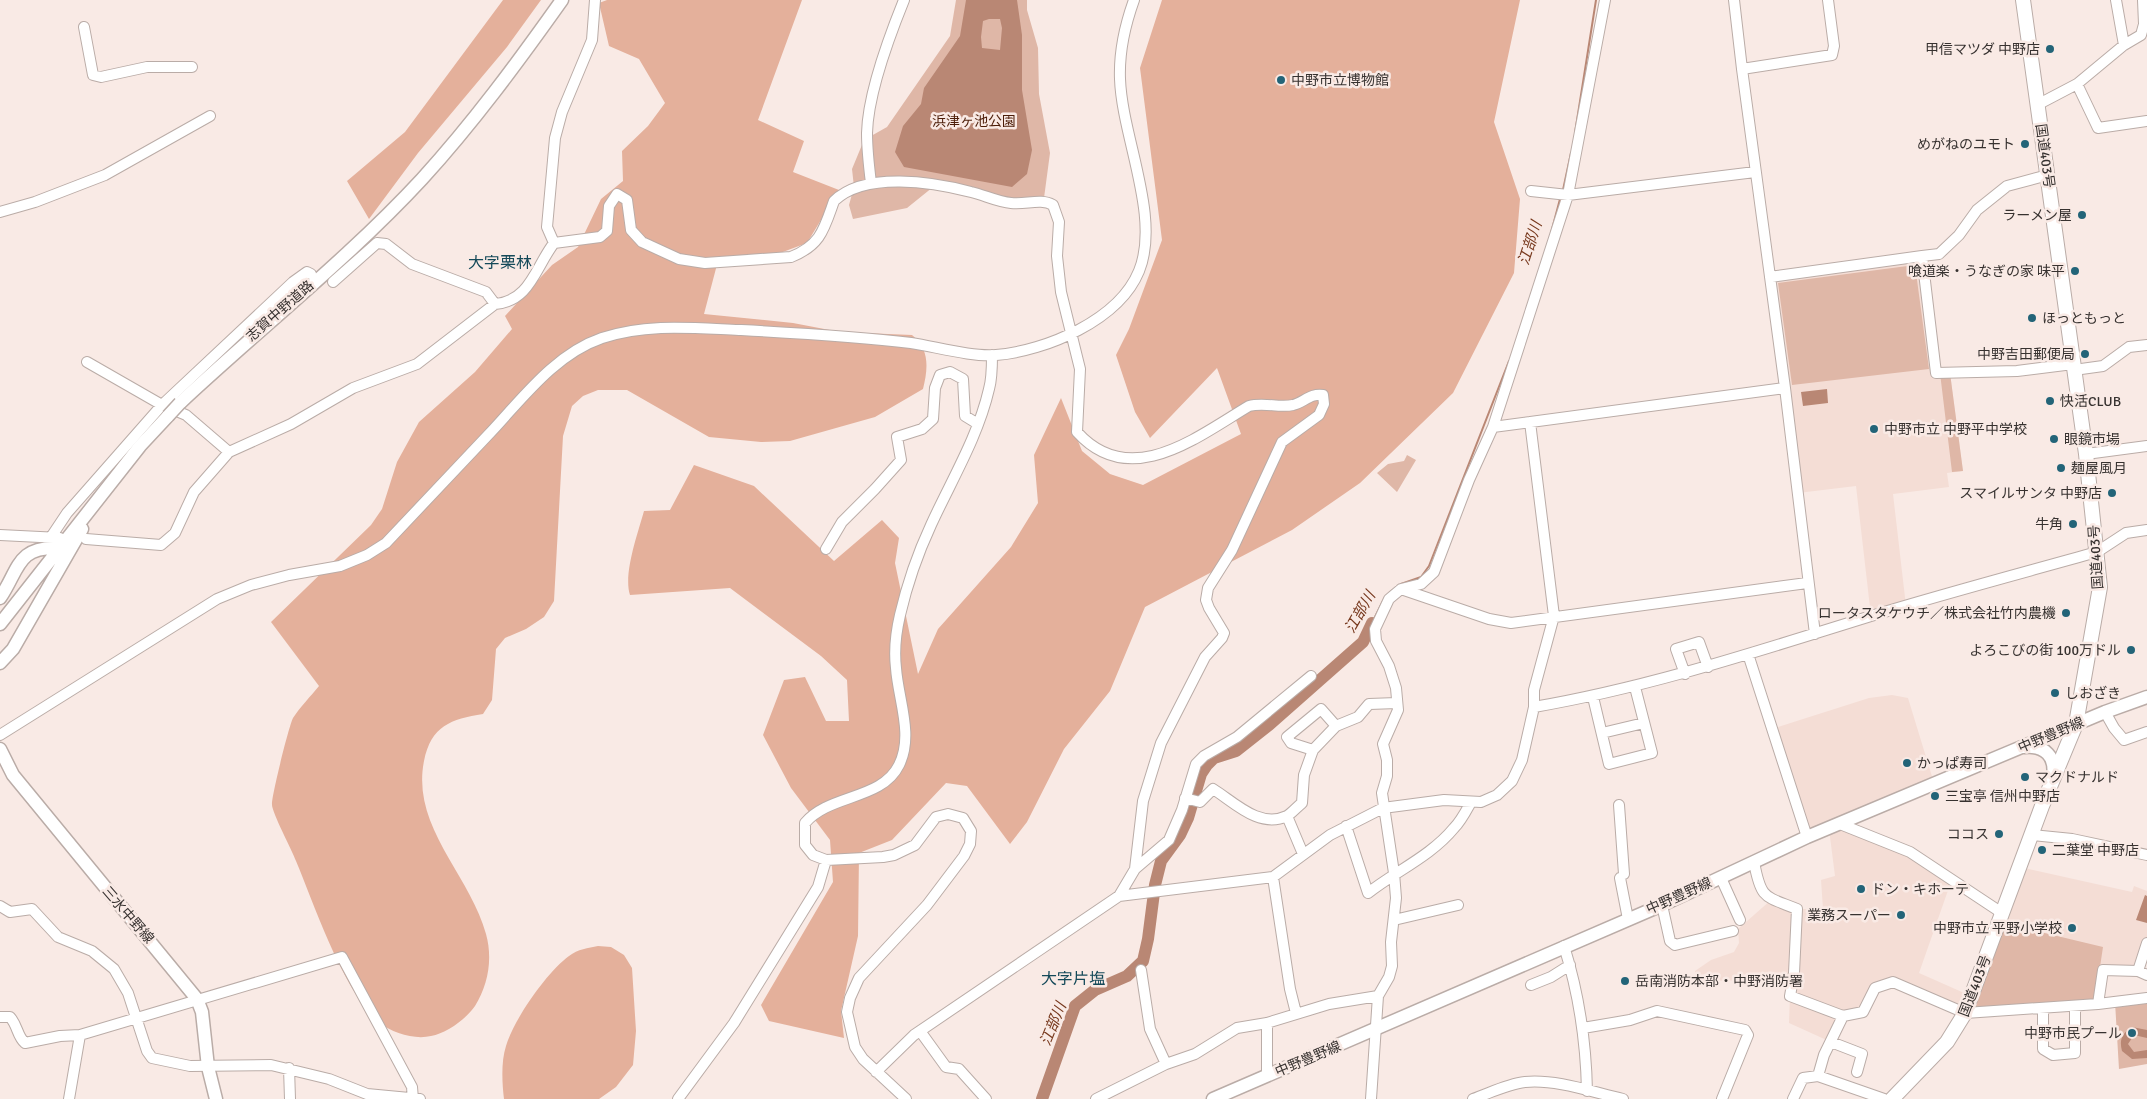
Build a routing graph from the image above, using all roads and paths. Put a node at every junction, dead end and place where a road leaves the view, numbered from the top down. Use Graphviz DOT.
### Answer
graph roads {
  1 [pos="562,0"];
  2 [pos="595,0"];
  3 [pos="904,0"];
  4 [pos="1134,0"];
  5 [pos="1605,0"];
  6 [pos="1734,0"];
  7 [pos="1828,0"];
  8 [pos="2022,0"];
  9 [pos="2116,0"];
  10 [pos="2143,0"];
  11 [pos="84,27"];
  12 [pos="2124,44"];
  13 [pos="192,67"];
  14 [pos="1742,69"];
  15 [pos="2077,84"];
  16 [pos="2037,105"];
  17 [pos="210,116"];
  18 [pos="2147,121"];
  19 [pos="1754,172"];
  20 [pos="2048,175"];
  21 [pos="870,183"];
  22 [pos="1531,190"];
  23 [pos="1564,194"];
  24 [pos="0,212"];
  25 [pos="554,243"];
  26 [pos="1922,256"];
  27 [pos="311,274"];
  28 [pos="1770,277"];
  29 [pos="334,282"];
  30 [pos="496,304"];
  31 [pos="1071,333"];
  32 [pos="2147,345"];
  33 [pos="992,355"];
  34 [pos="87,362"];
  35 [pos="2074,367"];
  36 [pos="1785,388"];
  37 [pos="165,410"];
  38 [pos="1530,422"];
  39 [pos="978,424"];
  40 [pos="1493,427"];
  41 [pos="2147,446"];
  42 [pos="229,452"];
  43 [pos="2086,454"];
  44 [pos="103,492"];
  45 [pos="2147,530"];
  46 [pos="0,535"];
  47 [pos="86,539"];
  48 [pos="56,541"];
  49 [pos="826,549"];
  50 [pos="2097,552"];
  51 [pos="1807,583"];
  52 [pos="1401,589"];
  53 [pos="0,598"];
  54 [pos="1554,616"];
  55 [pos="0,624"];
  56 [pos="1815,634"];
  57 [pos="1748,654"];
  58 [pos="0,663"];
  59 [pos="1708,667"];
  60 [pos="1685,674"];
  61 [pos="1311,676"];
  62 [pos="1635,687"];
  63 [pos="2147,696"];
  64 [pos="1593,697"];
  65 [pos="1397,703"];
  66 [pos="1534,707"];
  67 [pos="2105,712"];
  68 [pos="1644,723"];
  69 [pos="2076,724"];
  70 [pos="1336,726"];
  71 [pos="2147,732"];
  72 [pos="1602,733"];
  73 [pos="0,735"];
  74 [pos="2020,748"];
  75 [pos="0,749"];
  76 [pos="1313,750"];
  77 [pos="2053,779"];
  78 [pos="1186,798"];
  79 [pos="1471,802"];
  80 [pos="1619,805"];
  81 [pos="1383,808"];
  82 [pos="1287,816"];
  83 [pos="1840,824"];
  84 [pos="1346,826"];
  85 [pos="2032,835"];
  86 [pos="1807,837"];
  87 [pos="1303,854"];
  88 [pos="2147,855"];
  89 [pos="826,860"];
  90 [pos="1754,862"];
  91 [pos="1135,869"];
  92 [pos="1394,873"];
  93 [pos="1273,877"];
  94 [pos="1721,878"];
  95 [pos="1119,896"];
  96 [pos="1458,905"];
  97 [pos="1662,905"];
  98 [pos="0,906"];
  99 [pos="2002,913"];
  100 [pos="1628,919"];
  101 [pos="1394,920"];
  102 [pos="1740,920"];
  103 [pos="1733,932"];
  104 [pos="2147,943"];
  105 [pos="1564,946"];
  106 [pos="1570,965"];
  107 [pos="1141,970"];
  108 [pos="2142,973"];
  109 [pos="1531,985"];
  110 [pos="1378,996"];
  111 [pos="2147,998"];
  112 [pos="197,999"];
  113 [pos="2098,1004"];
  114 [pos="2075,1006"];
  115 [pos="2043,1008"];
  116 [pos="1296,1013"];
  117 [pos="1965,1013"];
  118 [pos="1843,1016"];
  119 [pos="0,1017"];
  120 [pos="137,1019"];
  121 [pos="1267,1024"];
  122 [pos="1583,1028"];
  123 [pos="1375,1030"];
  124 [pos="920,1031"];
  125 [pos="80,1035"];
  126 [pos="1831,1042"];
  127 [pos="1166,1064"];
  128 [pos="208,1066"];
  129 [pos="289,1068"];
  130 [pos="876,1072"];
  131 [pos="1857,1072"];
  132 [pos="1267,1076"];
  133 [pos="1818,1076"];
  134 [pos="1587,1091"];
  135 [pos="365,1096"];
  136 [pos="415,1098"];
  137 [pos="69,1099"];
  138 [pos="216,1099"];
  139 [pos="290,1099"];
  140 [pos="678,1099"];
  141 [pos="906,1099"];
  142 [pos="986,1099"];
  143 [pos="1096,1099"];
  144 [pos="1213,1099"];
  145 [pos="1371,1099"];
  146 [pos="1473,1099"];
  147 [pos="1624,1099"];
  148 [pos="1722,1099"];
  149 [pos="1793,1099"];
  150 [pos="1884,1099"];
  151 [pos="1892,1099"];
  1 -- 37 [label="main road, 志賀中野道路, bridge"];
  2 -- 25 [label="street"];
  3 -- 21 [label="street"];
  4 -- 31 [label="street"];
  5 -- 23 [label="street"];
  6 -- 14 [label="street"];
  7 -- 14 [label="street"];
  8 -- 16 [label="highway, 国道403号"];
  9 -- 12 [label="street"];
  10 -- 12 [label="street"];
  11 -- 13 [label="street"];
  12 -- 15 [label="street"];
  14 -- 19 [label="street"];
  15 -- 16 [label="street"];
  15 -- 18 [label="street"];
  16 -- 20 [label="highway, 国道403号"];
  17 -- 24 [label="street"];
  19 -- 23 [label="street"];
  19 -- 28 [label="street"];
  20 -- 26 [label="street"];
  20 -- 35 [label="highway, 国道403号"];
  21 -- 25 [label="street"];
  21 -- 31 [label="street"];
  22 -- 23 [label="street"];
  23 -- 40 [label="street"];
  25 -- 30 [label="street"];
  26 -- 28 [label="street"];
  26 -- 35 [label="street"];
  27 -- 37 [label="street"];
  28 -- 36 [label="street"];
  29 -- 30 [label="street"];
  30 -- 42 [label="street"];
  31 -- 33 [label="street"];
  31 -- 91 [label="street"];
  32 -- 35 [label="street"];
  33 -- 39 [label="street"];
  33 -- 73 [label="street"];
  34 -- 37 [label="street"];
  35 -- 43 [label="highway, 国道403号"];
  36 -- 38 [label="street"];
  36 -- 51 [label="street"];
  37 -- 42 [label="street"];
  37 -- 44 [label="main road, 志賀中野道路"];
  37 -- 48 [label="street"];
  38 -- 40 [label="street"];
  38 -- 54 [label="street"];
  39 -- 49 [label="street"];
  39 -- 89 [label="street"];
  40 -- 52 [label="street"];
  41 -- 43 [label="street"];
  42 -- 47 [label="street"];
  43 -- 50 [label="highway, 国道403号"];
  44 -- 48 [label="main road, 志賀中野道路"];
  44 -- 58 [label="main road"];
  45 -- 50 [label="street"];
  46 -- 48 [label="street"];
  48 -- 53 [label="main road"];
  48 -- 55 [label="main road, 志賀中野道路"];
  50 -- 56 [label="street"];
  50 -- 69 [label="highway, 国道403号"];
  51 -- 54 [label="street"];
  51 -- 56 [label="street"];
  52 -- 54 [label="street"];
  52 -- 65 [label="street"];
  54 -- 66 [label="street"];
  56 -- 57 [label="street"];
  57 -- 59 [label="street"];
  57 -- 86 [label="street"];
  59 -- 60 [label="street"];
  59 -- 60 [label="street"];
  60 -- 62 [label="street"];
  61 -- 78 [label="street"];
  62 -- 64 [label="street"];
  62 -- 68 [label="street"];
  63 -- 67 [label="main road, 中野豊野線"];
  64 -- 66 [label="street"];
  64 -- 72 [label="street"];
  65 -- 70 [label="street"];
  65 -- 81 [label="street"];
  66 -- 79 [label="street"];
  67 -- 69 [label="main road, 中野豊野線"];
  67 -- 71 [label="street"];
  68 -- 72 [label="street"];
  68 -- 72 [label="street"];
  69 -- 74 [label="main road, 中野豊野線"];
  69 -- 77 [label="highway, 国道403号"];
  70 -- 76 [label="street"];
  70 -- 76 [label="street"];
  74 -- 77 [label="main road"];
  74 -- 83 [label="main road, 中野豊野線"];
  75 -- 112 [label="main road, 三水中野線"];
  76 -- 82 [label="street"];
  77 -- 85 [label="highway, 国道403号"];
  78 -- 82 [label="street"];
  78 -- 91 [label="street"];
  79 -- 81 [label="street"];
  79 -- 92 [label="street"];
  80 -- 100 [label="street"];
  81 -- 84 [label="street"];
  81 -- 92 [label="street"];
  82 -- 87 [label="street"];
  83 -- 86 [label="main road, 中野豊野線"];
  83 -- 99 [label="street"];
  84 -- 87 [label="street"];
  84 -- 92 [label="street"];
  85 -- 88 [label="street"];
  85 -- 99 [label="highway, 国道403号"];
  86 -- 90 [label="main road, 中野豊野線"];
  87 -- 93 [label="street"];
  89 -- 130 [label="street"];
  89 -- 140 [label="street"];
  90 -- 94 [label="main road, 中野豊野線"];
  90 -- 118 [label="street"];
  91 -- 95 [label="street"];
  92 -- 101 [label="street"];
  93 -- 95 [label="street"];
  93 -- 116 [label="street"];
  94 -- 97 [label="main road, 中野豊野線"];
  94 -- 102 [label="street"];
  95 -- 124 [label="street"];
  96 -- 101 [label="street"];
  97 -- 100 [label="main road, 中野豊野線"];
  97 -- 103 [label="street"];
  98 -- 120 [label="street"];
  99 -- 117 [label="highway, 国道403号"];
  100 -- 105 [label="main road, 中野豊野線"];
  101 -- 110 [label="street"];
  104 -- 108 [label="street"];
  105 -- 106 [label="street"];
  105 -- 123 [label="main road, 中野豊野線"];
  106 -- 109 [label="street"];
  106 -- 122 [label="street"];
  107 -- 127 [label="street"];
  108 -- 113 [label="street"];
  110 -- 116 [label="street"];
  110 -- 123 [label="street"];
  111 -- 113 [label="street"];
  112 -- 120 [label="street"];
  112 -- 128 [label="main road, 三水中野線"];
  112 -- 136 [label="street"];
  113 -- 114 [label="street"];
  114 -- 115 [label="street"];
  114 -- 115 [label="street"];
  115 -- 117 [label="street"];
  116 -- 121 [label="street"];
  117 -- 118 [label="street"];
  117 -- 151 [label="highway, 国道403号"];
  118 -- 126 [label="street"];
  119 -- 125 [label="street"];
  120 -- 125 [label="street"];
  120 -- 128 [label="street"];
  121 -- 127 [label="street"];
  121 -- 132 [label="street"];
  122 -- 134 [label="street"];
  122 -- 148 [label="street"];
  123 -- 132 [label="main road, 中野豊野線"];
  123 -- 145 [label="street"];
  124 -- 130 [label="street"];
  124 -- 142 [label="street"];
  125 -- 137 [label="street"];
  126 -- 131 [label="street"];
  126 -- 133 [label="street"];
  127 -- 143 [label="street"];
  128 -- 129 [label="street"];
  128 -- 138 [label="main road, 三水中野線"];
  129 -- 135 [label="street"];
  129 -- 139 [label="street"];
  130 -- 141 [label="street"];
  132 -- 144 [label="main road, 中野豊野線"];
  133 -- 149 [label="street"];
  133 -- 150 [label="street"];
  134 -- 146 [label="street"];
  134 -- 147 [label="street"];
  135 -- 136 [label="street"];
}
